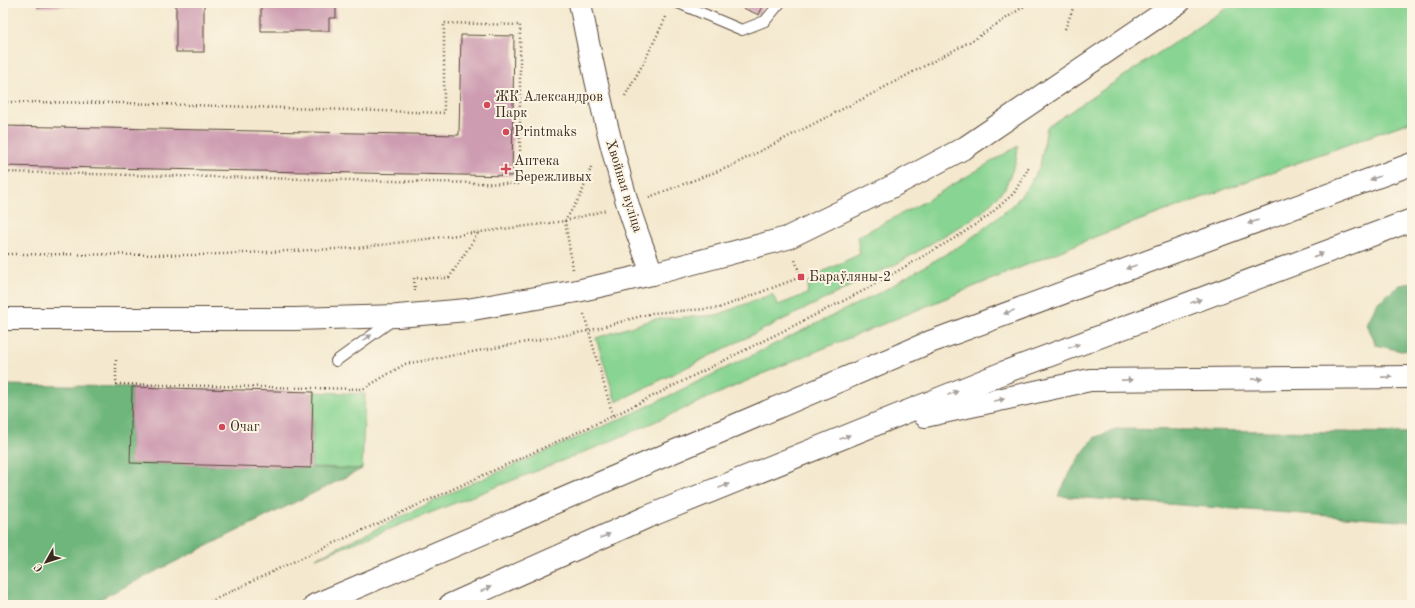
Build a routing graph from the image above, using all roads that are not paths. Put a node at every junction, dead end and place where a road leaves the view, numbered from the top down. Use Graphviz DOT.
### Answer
graph roads {
  1 [pos="580,3"];
  2 [pos="678,3"];
  3 [pos="780,3"];
  4 [pos="1178,3"];
  5 [pos="1412,164"];
  6 [pos="1412,220"];
  7 [pos="652,274"];
  8 [pos="398,316"];
  9 [pos="3,319"];
  10 [pos="336,361"];
  11 [pos="1412,377"];
  12 [pos="865,429"];
  13 [pos="315,605"];
  14 [pos="450,605"];
  1 -- 7 [label="main road, Хвойная вуліца"];
  2 -- 3 [label="lane"];
  4 -- 7 [label="main road"];
  5 -- 13 [label="main road, one-way"];
  12 -- 6 [label="main road, one-way"];
  7 -- 8 [label="main road"];
  8 -- 9 [label="main road"];
  10 -- 8 [label="lane, one-way"];
  12 -- 11 [label="main road, one-way"];
  14 -- 12 [label="main road, one-way"];
}
